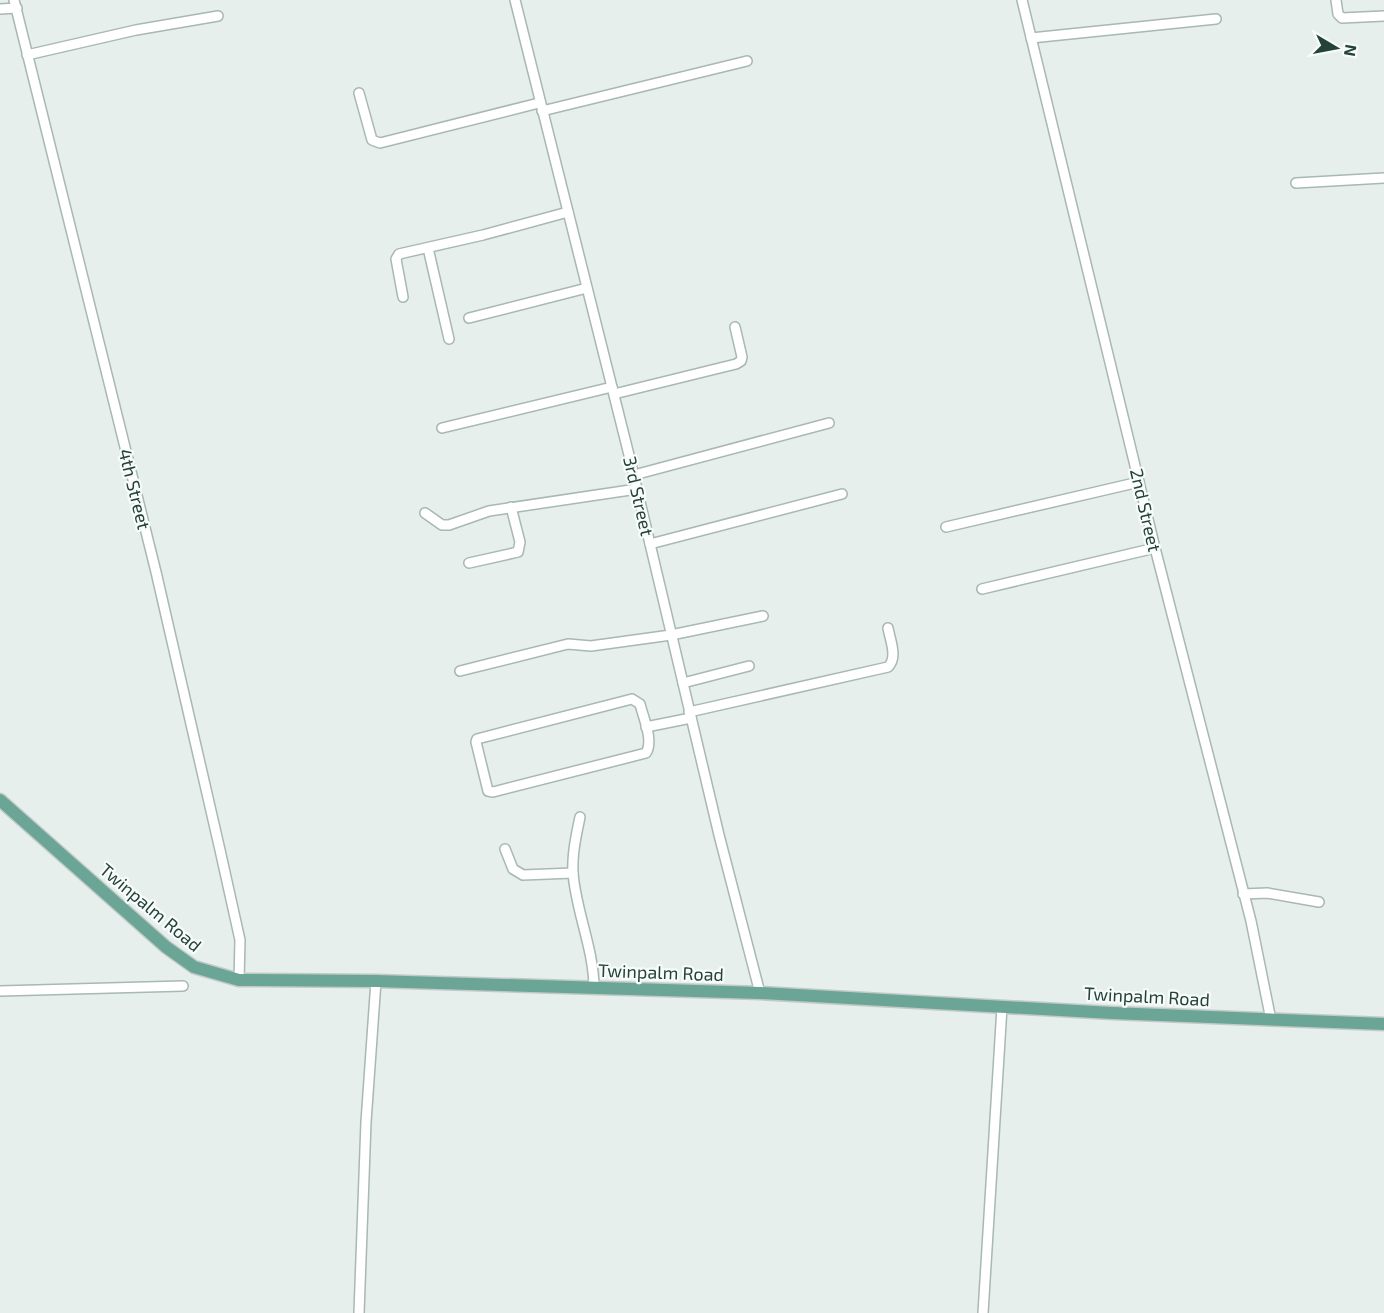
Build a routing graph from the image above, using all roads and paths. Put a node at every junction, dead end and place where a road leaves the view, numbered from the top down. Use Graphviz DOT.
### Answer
graph roads {
  1 [pos="515,0"];
  2 [pos="1022,0"];
  3 [pos="1336,0"];
  4 [pos="15,4"];
  5 [pos="0,9"];
  6 [pos="218,16"];
  7 [pos="1384,16"];
  8 [pos="1216,19"];
  9 [pos="1031,38"];
  10 [pos="27,55"];
  11 [pos="747,61"];
  12 [pos="359,93"];
  13 [pos="541,107"];
  14 [pos="1384,178"];
  15 [pos="1296,183"];
  16 [pos="568,212"];
  17 [pos="428,248"];
  18 [pos="587,288"];
  19 [pos="403,297"];
  20 [pos="469,318"];
  21 [pos="735,327"];
  22 [pos="449,339"];
  23 [pos="613,390"];
  24 [pos="829,423"];
  25 [pos="442,428"];
  26 [pos="633,475"];
  27 [pos="1139,482"];
  28 [pos="637,489"];
  29 [pos="842,494"];
  30 [pos="511,507"];
  31 [pos="425,513"];
  32 [pos="945,527"];
  33 [pos="650,544"];
  34 [pos="1155,548"];
  35 [pos="469,563"];
  36 [pos="982,589"];
  37 [pos="763,616"];
  38 [pos="888,628"];
  39 [pos="671,634"];
  40 [pos="749,666"];
  41 [pos="460,671"];
  42 [pos="683,683"];
  43 [pos="690,715"];
  44 [pos="646,727"];
  45 [pos="0,800"];
  46 [pos="580,817"];
  47 [pos="505,849"];
  48 [pos="573,873"];
  49 [pos="1244,894"];
  50 [pos="1319,902"];
  51 [pos="239,980"];
  52 [pos="376,981"];
  53 [pos="183,986"];
  54 [pos="594,989"];
  55 [pos="0,991"];
  56 [pos="760,993"];
  57 [pos="1002,1007"];
  58 [pos="1270,1020"];
  59 [pos="1384,1024"];
  60 [pos="360,1313"];
  61 [pos="983,1313"];
  1 -- 13 [label="street, 3rd Street"];
  2 -- 9 [label="street, 2nd Street"];
  3 -- 7 [label="street"];
  4 -- 5 [label="street"];
  4 -- 10 [label="street, 4th Street"];
  6 -- 10 [label="street"];
  8 -- 9 [label="street"];
  9 -- 27 [label="street, 2nd Street"];
  10 -- 51 [label="street, 4th Street"];
  11 -- 13 [label="street"];
  12 -- 13 [label="street"];
  13 -- 16 [label="street, 3rd Street"];
  14 -- 15 [label="street"];
  16 -- 17 [label="street"];
  16 -- 18 [label="street, 3rd Street"];
  17 -- 19 [label="street"];
  17 -- 22 [label="street"];
  18 -- 20 [label="street"];
  18 -- 23 [label="street, 3rd Street"];
  21 -- 23 [label="street"];
  23 -- 25 [label="street"];
  23 -- 26 [label="street, 3rd Street"];
  24 -- 26 [label="street"];
  26 -- 28 [label="street, 3rd Street"];
  27 -- 32 [label="street"];
  27 -- 34 [label="street, 2nd Street"];
  28 -- 30 [label="street"];
  28 -- 33 [label="street, 3rd Street"];
  29 -- 33 [label="street"];
  30 -- 31 [label="street"];
  30 -- 35 [label="street"];
  33 -- 39 [label="street, 3rd Street"];
  34 -- 36 [label="street"];
  34 -- 49 [label="street, 2nd Street"];
  37 -- 39 [label="street"];
  38 -- 43 [label="street"];
  39 -- 41 [label="street"];
  39 -- 42 [label="street, 3rd Street"];
  40 -- 42 [label="street"];
  42 -- 43 [label="street, 3rd Street"];
  43 -- 44 [label="street"];
  43 -- 56 [label="street, 3rd Street"];
  44 -- 44 [label="street"];
  45 -- 51 [label="main road, Twinpalm Road"];
  46 -- 48 [label="street"];
  47 -- 48 [label="street"];
  48 -- 54 [label="street"];
  49 -- 50 [label="street"];
  49 -- 58 [label="street, 2nd Street"];
  51 -- 52 [label="main road, Twinpalm Road"];
  52 -- 54 [label="main road, Twinpalm Road"];
  52 -- 60 [label="street"];
  53 -- 55 [label="street"];
  54 -- 56 [label="main road, Twinpalm Road"];
  56 -- 57 [label="main road, Twinpalm Road"];
  57 -- 58 [label="main road, Twinpalm Road"];
  57 -- 61 [label="street"];
  58 -- 59 [label="main road, Twinpalm Road"];
}
